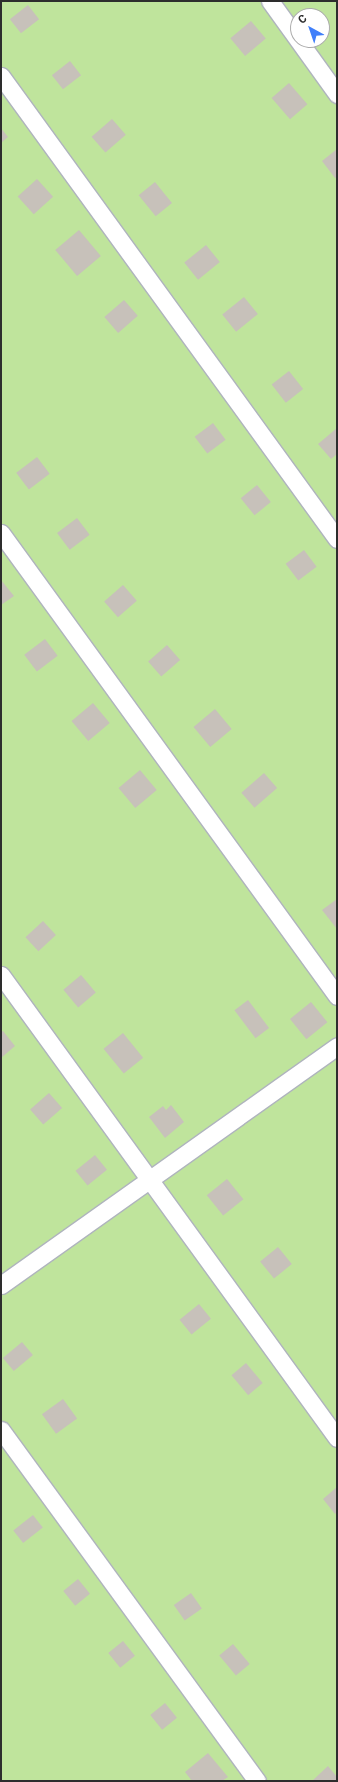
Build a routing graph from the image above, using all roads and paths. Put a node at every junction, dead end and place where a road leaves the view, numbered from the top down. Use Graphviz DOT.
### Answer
graph roads {
  1 [pos="270,1"];
  2 [pos="1,76"];
  3 [pos="337,94"];
  4 [pos="1,532"];
  5 [pos="337,539"];
  6 [pos="1,976"];
  7 [pos="337,996"];
  8 [pos="337,1046"];
  9 [pos="149,1179"];
  10 [pos="1,1285"];
  11 [pos="1,1430"];
  12 [pos="337,1438"];
  13 [pos="257,1781"];
  1 -- 3 [label="lane"];
  2 -- 5 [label="lane"];
  4 -- 7 [label="lane"];
  6 -- 9 [label="lane"];
  8 -- 9 [label="lane"];
  9 -- 10 [label="lane"];
  9 -- 12 [label="lane"];
  11 -- 13 [label="lane"];
}
